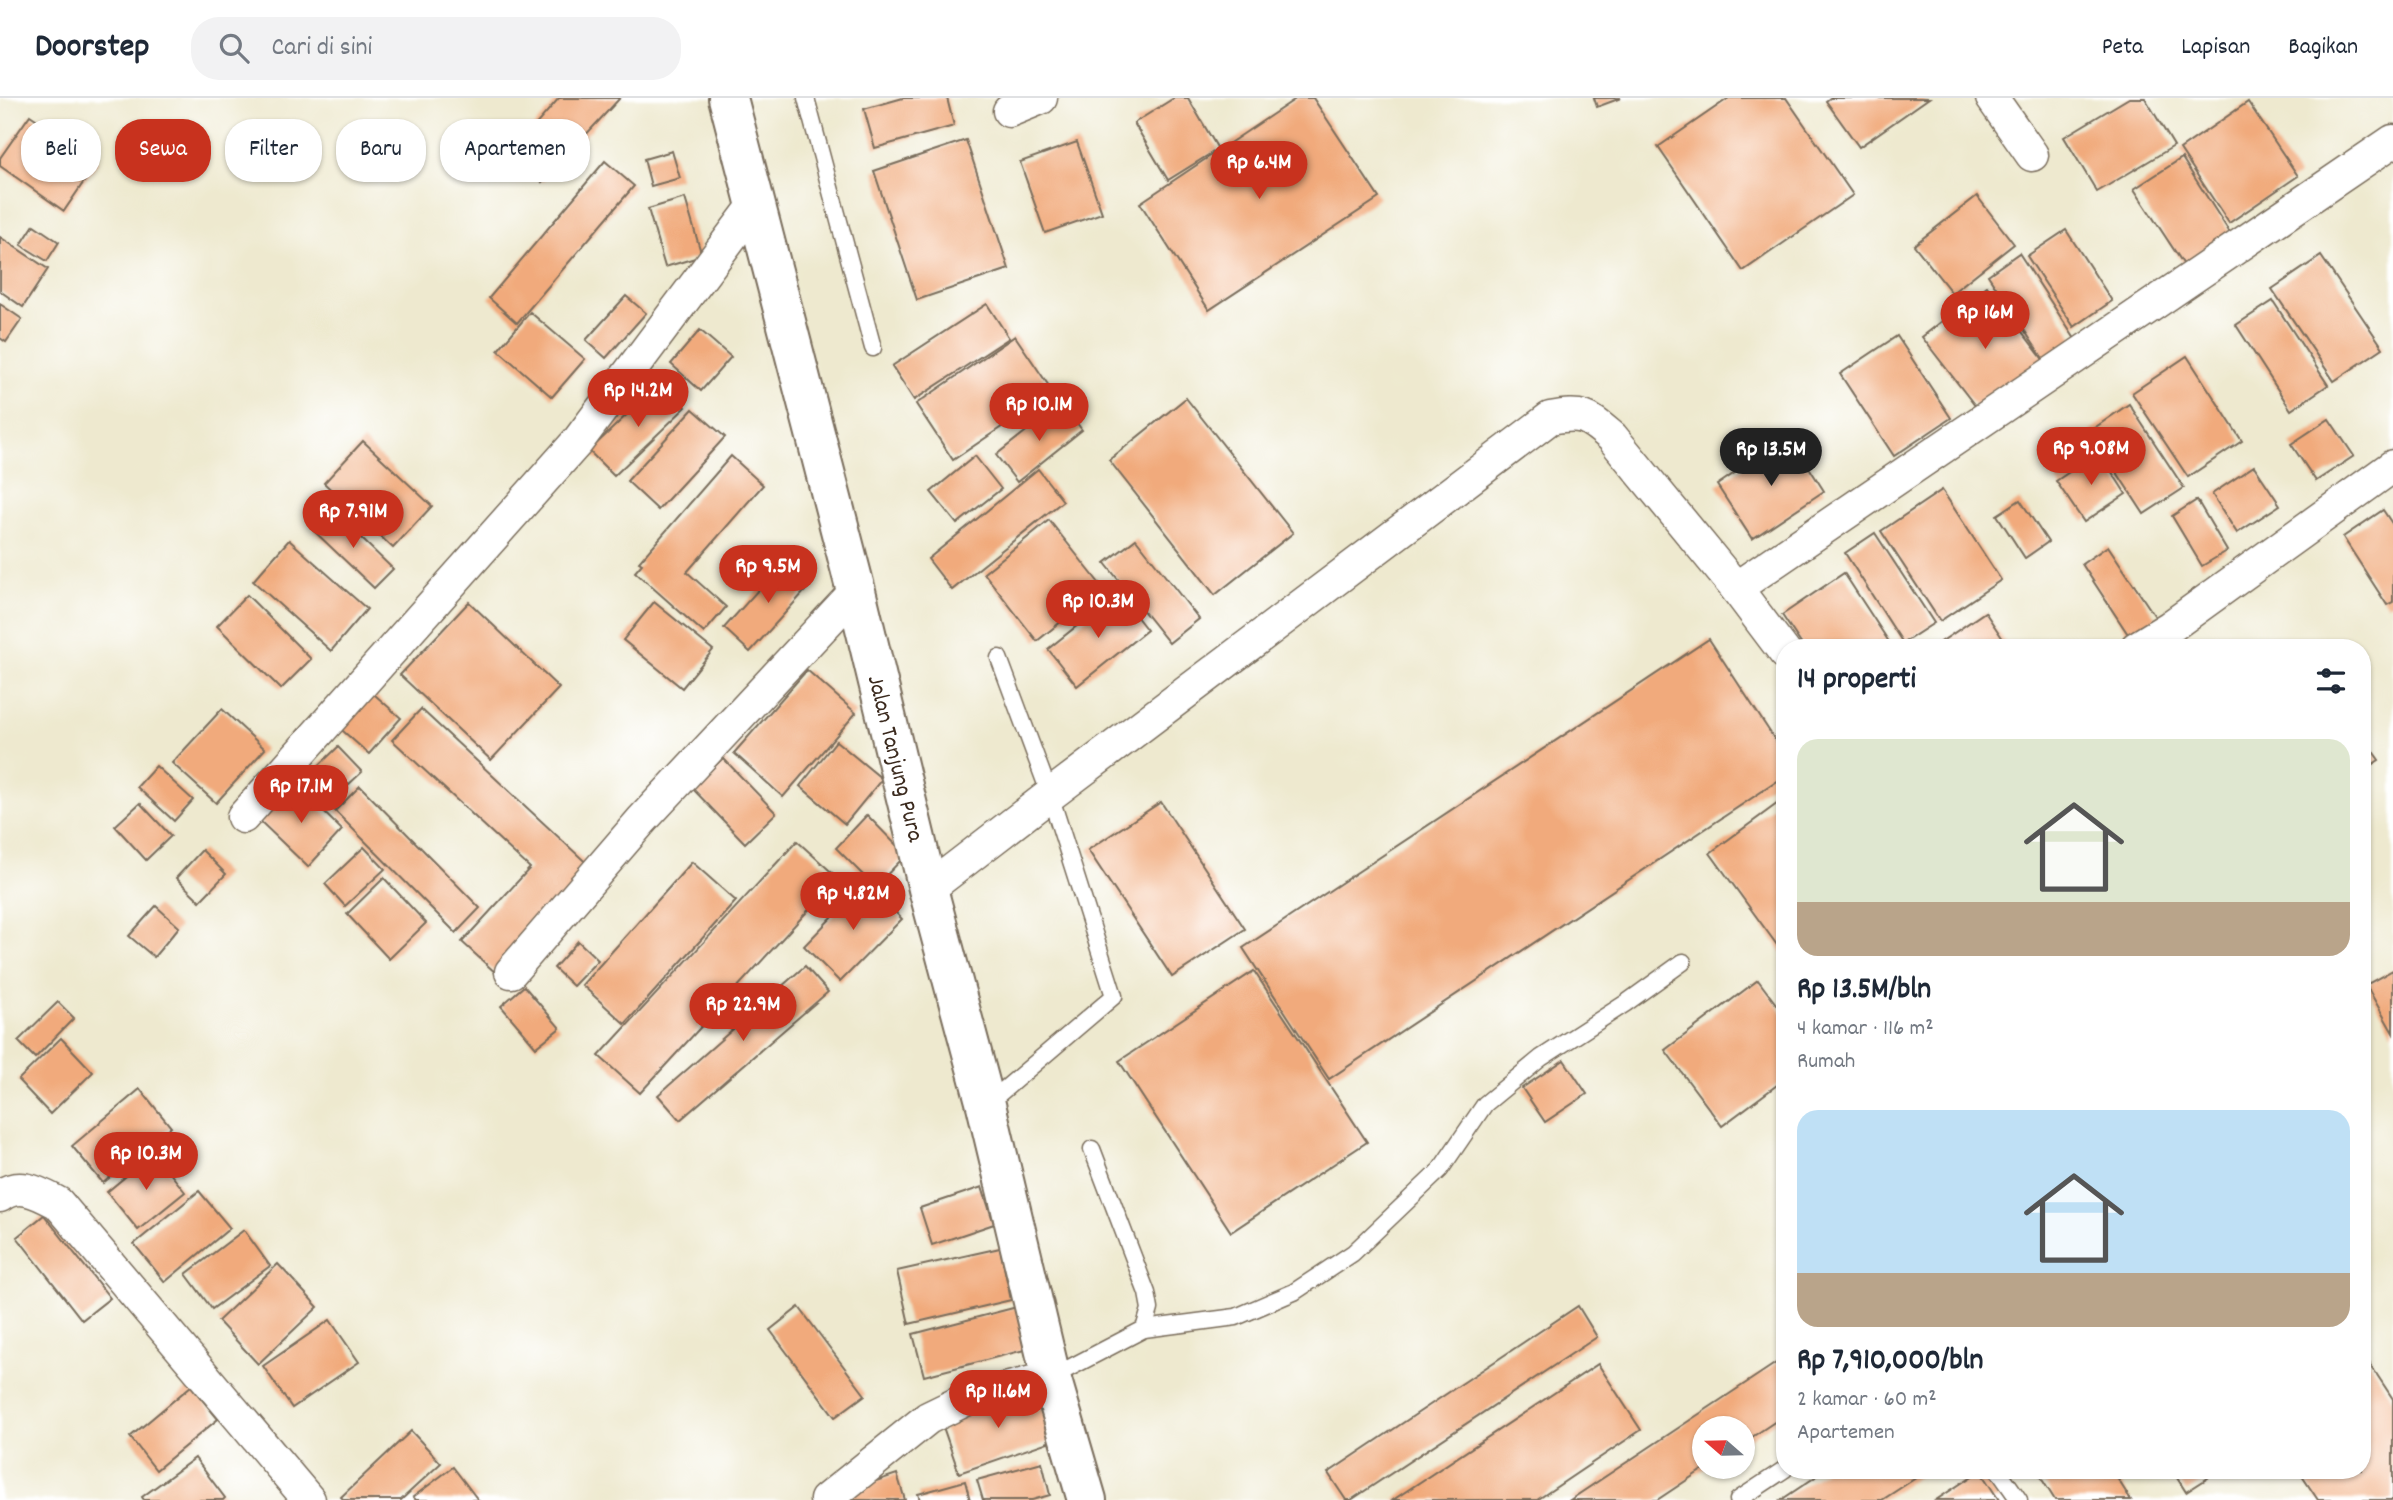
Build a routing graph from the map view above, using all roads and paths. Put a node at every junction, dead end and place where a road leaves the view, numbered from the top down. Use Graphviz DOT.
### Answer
graph roads {
  1 [pos="728,98"];
  2 [pos="806,98"];
  3 [pos="1041,98"];
  4 [pos="1992,98"];
  5 [pos="1009,111"];
  6 [pos="2393,141"];
  7 [pos="2032,155"];
  8 [pos="755,205"];
  9 [pos="873,348"];
  10 [pos="2393,466"];
  11 [pos="1736,588"];
  12 [pos="856,591"];
  13 [pos="2151,639"];
  14 [pos="1776,641"];
  15 [pos="999,658"];
  16 [pos="1050,795"];
  17 [pos="243,817"];
  18 [pos="928,890"];
  19 [pos="1684,962"];
  20 [pos="512,972"];
  21 [pos="986,1105"];
  22 [pos="1092,1149"];
  23 [pos="0,1196"];
  24 [pos="1144,1329"];
  25 [pos="1051,1377"];
  26 [pos="1776,1475"];
  27 [pos="2004,1479"];
  28 [pos="309,1500"];
  29 [pos="826,1500"];
  30 [pos="1087,1500"];
  31 [pos="1738,1500"];
  32 [pos="2019,1500"];
  1 -- 8 [label="street, Jalan Tanjung Pura"];
  2 -- 9 [label="lane"];
  3 -- 5 [label="street"];
  4 -- 7 [label="street"];
  6 -- 11 [label="street"];
  8 -- 12 [label="street, Jalan Tanjung Pura"];
  8 -- 17 [label="street"];
  10 -- 13 [label="street"];
  11 -- 14 [label="street"];
  11 -- 16 [label="street"];
  12 -- 18 [label="street, Jalan Tanjung Pura"];
  12 -- 20 [label="street"];
  15 -- 16 [label="lane"];
  16 -- 18 [label="street"];
  16 -- 21 [label="lane"];
  18 -- 21 [label="street, Jalan Tanjung Pura"];
  19 -- 24 [label="lane"];
  21 -- 25 [label="street, Jalan Tanjung Pura"];
  22 -- 24 [label="lane"];
  23 -- 28 [label="street"];
  24 -- 25 [label="lane"];
  25 -- 29 [label="street"];
  25 -- 30 [label="street, Jalan Tanjung Pura"];
  26 -- 31 [label="lane"];
  27 -- 32 [label="lane"];
}
